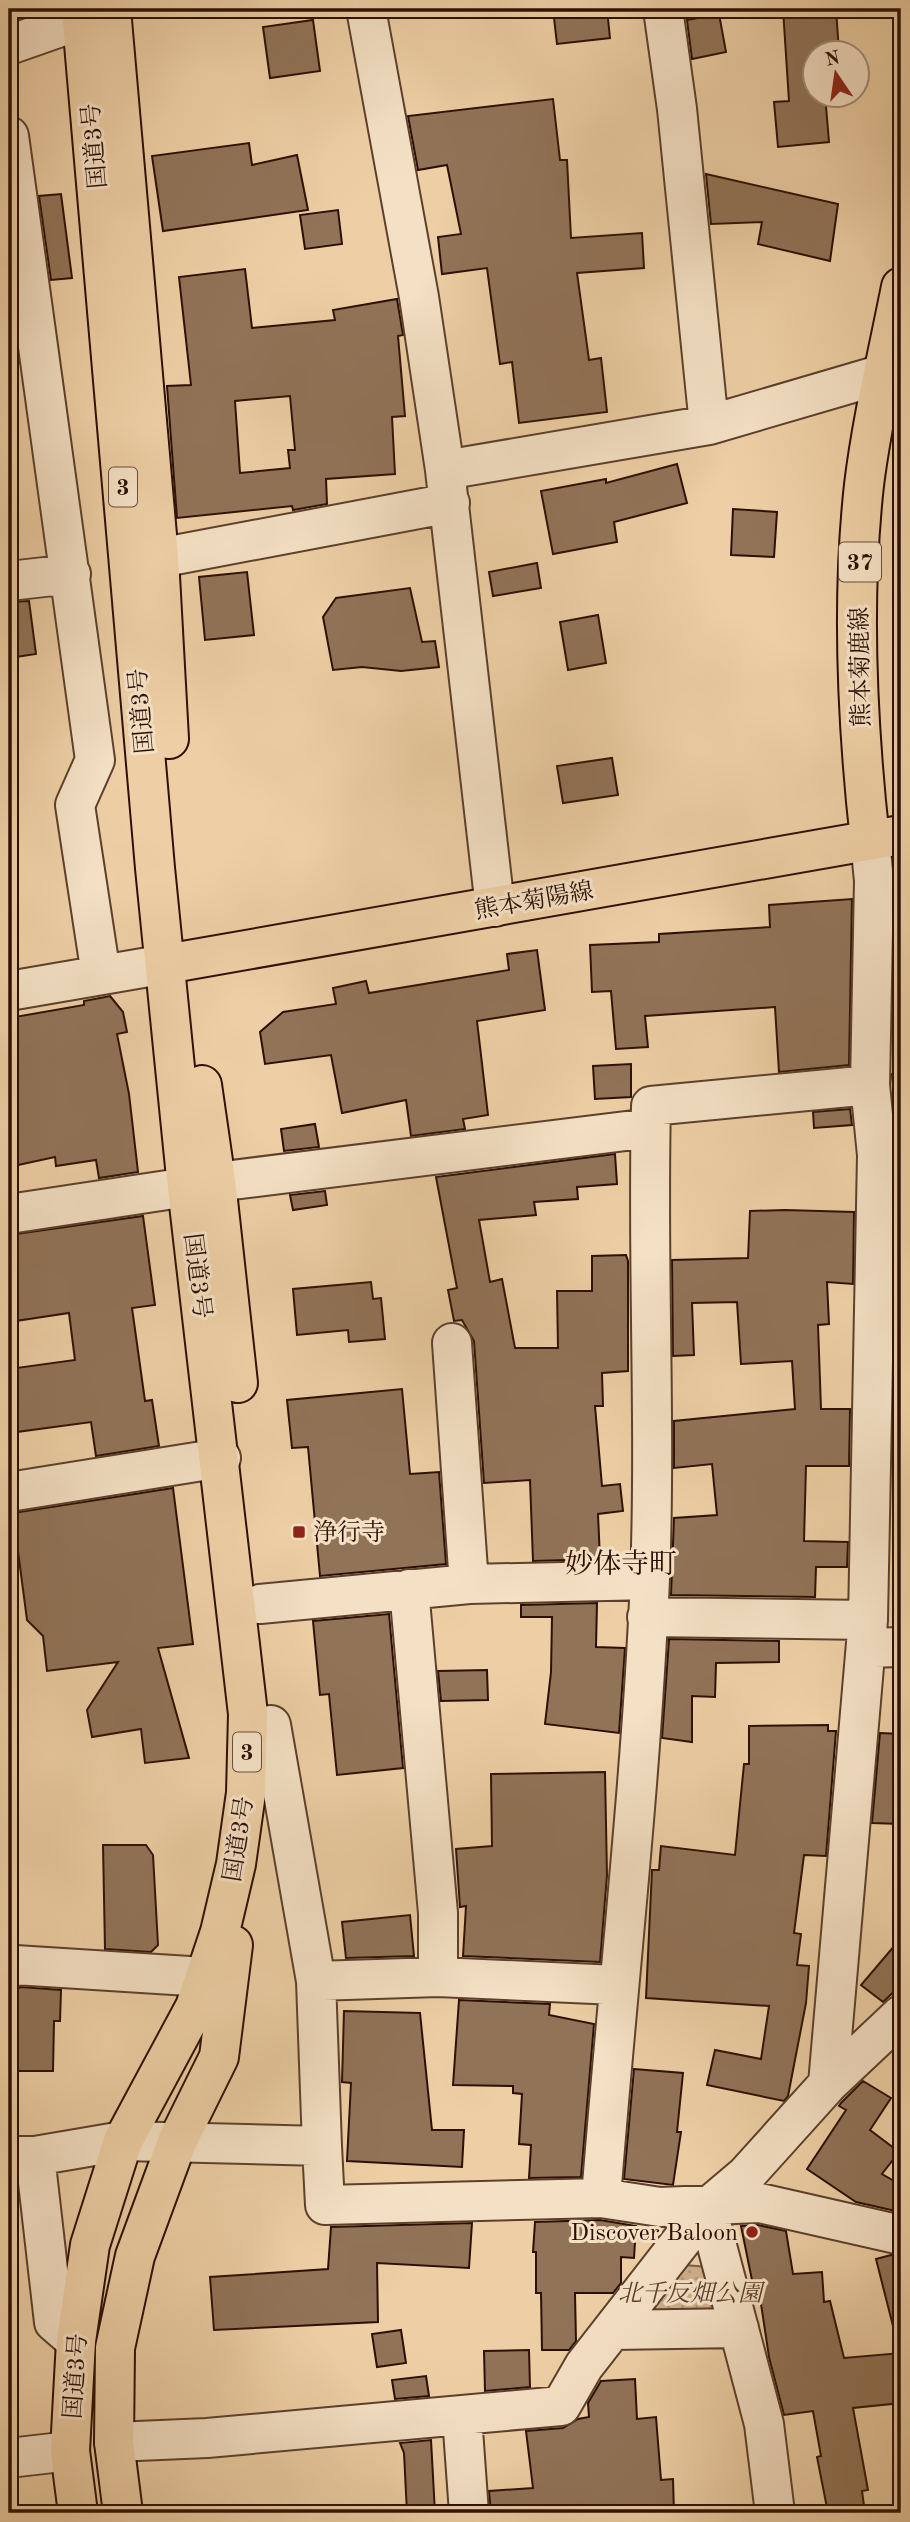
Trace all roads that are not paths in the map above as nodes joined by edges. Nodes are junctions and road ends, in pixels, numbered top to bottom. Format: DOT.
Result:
graph roads {
  1 [pos="366,9"];
  2 [pos="663,9"];
  3 [pos="99,11"];
  4 [pos="9,45"];
  5 [pos="9,136"];
  6 [pos="901,287"];
  7 [pos="892,373"];
  8 [pos="709,425"];
  9 [pos="447,487"];
  10 [pos="159,558"];
  11 [pos="71,574"];
  12 [pos="9,581"];
  13 [pos="886,838"];
  14 [pos="495,907"];
  15 [pos="178,962"];
  16 [pos="101,975"];
  17 [pos="887,989"];
  18 [pos="9,991"];
  19 [pos="870,1086"];
  20 [pos="650,1128"];
  21 [pos="889,1155"];
  22 [pos="201,1184"];
  23 [pos="9,1214"];
  24 [pos="889,1331"];
  25 [pos="452,1343"];
  26 [pos="221,1458"];
  27 [pos="9,1492"];
  28 [pos="886,1505"];
  29 [pos="650,1580"];
  30 [pos="469,1584"];
  31 [pos="409,1589"];
  32 [pos="260,1604"];
  33 [pos="647,1617"];
  34 [pos="878,1638"];
  35 [pos="271,1725"];
  36 [pos="9,1969"];
  37 [pos="205,1977"];
  38 [pos="438,1977"];
  39 [pos="316,1981"];
  40 [pos="617,1985"];
  41 [pos="901,2015"];
  42 [pos="828,2084"];
  43 [pos="123,2141"];
  44 [pos="177,2142"];
  45 [pos="322,2146"];
  46 [pos="22,2156"];
  47 [pos="601,2199"];
  48 [pos="707,2207"];
  49 [pos="901,2235"];
  50 [pos="739,2328"];
  51 [pos="613,2330"];
  52 [pos="76,2341"];
  53 [pos="462,2416"];
  54 [pos="114,2442"];
  55 [pos="70,2451"];
  56 [pos="9,2458"];
  57 [pos="78,2513"];
  58 [pos="123,2513"];
  59 [pos="469,2513"];
  60 [pos="775,2513"];
  1 -- 9 [label="street"];
  2 -- 8 [label="street"];
  3 -- 4 [label="street"];
  3 -- 10 [label="main road, 国道3号 / 3"];
  3 -- 15 [label="main road, 国道3号 / 3"];
  5 -- 11 [label="street"];
  6 -- 7 [label="main road, 熊本菊鹿線 / 37"];
  7 -- 8 [label="street"];
  7 -- 13 [label="main road, 熊本菊鹿線 / 37"];
  8 -- 9 [label="street"];
  9 -- 10 [label="street"];
  9 -- 14 [label="street"];
  10 -- 15 [label="main road, 国道3号 / 3"];
  11 -- 12 [label="street"];
  11 -- 16 [label="street"];
  13 -- 14 [label="main road, 熊本菊陽線"];
  13 -- 17 [label="street"];
  14 -- 15 [label="main road, 熊本菊陽線"];
  15 -- 16 [label="street"];
  15 -- 22 [label="main road, 国道3号 / 3"];
  16 -- 18 [label="street"];
  17 -- 19 [label="street"];
  19 -- 20 [label="street"];
  19 -- 21 [label="street"];
  20 -- 22 [label="street"];
  20 -- 29 [label="street"];
  21 -- 24 [label="street"];
  22 -- 23 [label="street"];
  22 -- 26 [label="main road, 国道3号 / 3"];
  22 -- 32 [label="main road, 国道3号 / 3"];
  24 -- 28 [label="street"];
  25 -- 30 [label="street"];
  26 -- 27 [label="street"];
  26 -- 37 [label="main road, 国道3号 / 3"];
  28 -- 34 [label="street"];
  29 -- 30 [label="street"];
  29 -- 33 [label="street"];
  30 -- 31 [label="street"];
  31 -- 32 [label="street"];
  31 -- 38 [label="street"];
  32 -- 35 [label="main road, 国道3号 / 3"];
  33 -- 34 [label="street"];
  33 -- 40 [label="street"];
  34 -- 42 [label="street"];
  35 -- 39 [label="street"];
  35 -- 44 [label="main road, 国道3号 / 3"];
  36 -- 37 [label="street"];
  37 -- 43 [label="main road, 国道3号 / 3"];
  38 -- 39 [label="street"];
  38 -- 40 [label="street"];
  39 -- 45 [label="street"];
  40 -- 47 [label="street"];
  41 -- 42 [label="street"];
  42 -- 48 [label="street"];
  43 -- 44 [label="street"];
  43 -- 46 [label="street"];
  43 -- 52 [label="main road, 国道3号 / 3"];
  44 -- 45 [label="street"];
  44 -- 54 [label="main road, 国道3号 / 3"];
  45 -- 47 [label="street"];
  46 -- 52 [label="street"];
  47 -- 48 [label="street"];
  48 -- 49 [label="street"];
  48 -- 50 [label="street"];
  48 -- 51 [label="street"];
  50 -- 51 [label="street"];
  50 -- 60 [label="street"];
  51 -- 53 [label="street"];
  52 -- 55 [label="main road, 国道3号 / 3"];
  53 -- 54 [label="street"];
  53 -- 59 [label="street"];
  54 -- 58 [label="main road, 国道3号 / 3"];
  55 -- 56 [label="street"];
  55 -- 57 [label="main road, 国道3号 / 3"];
}
